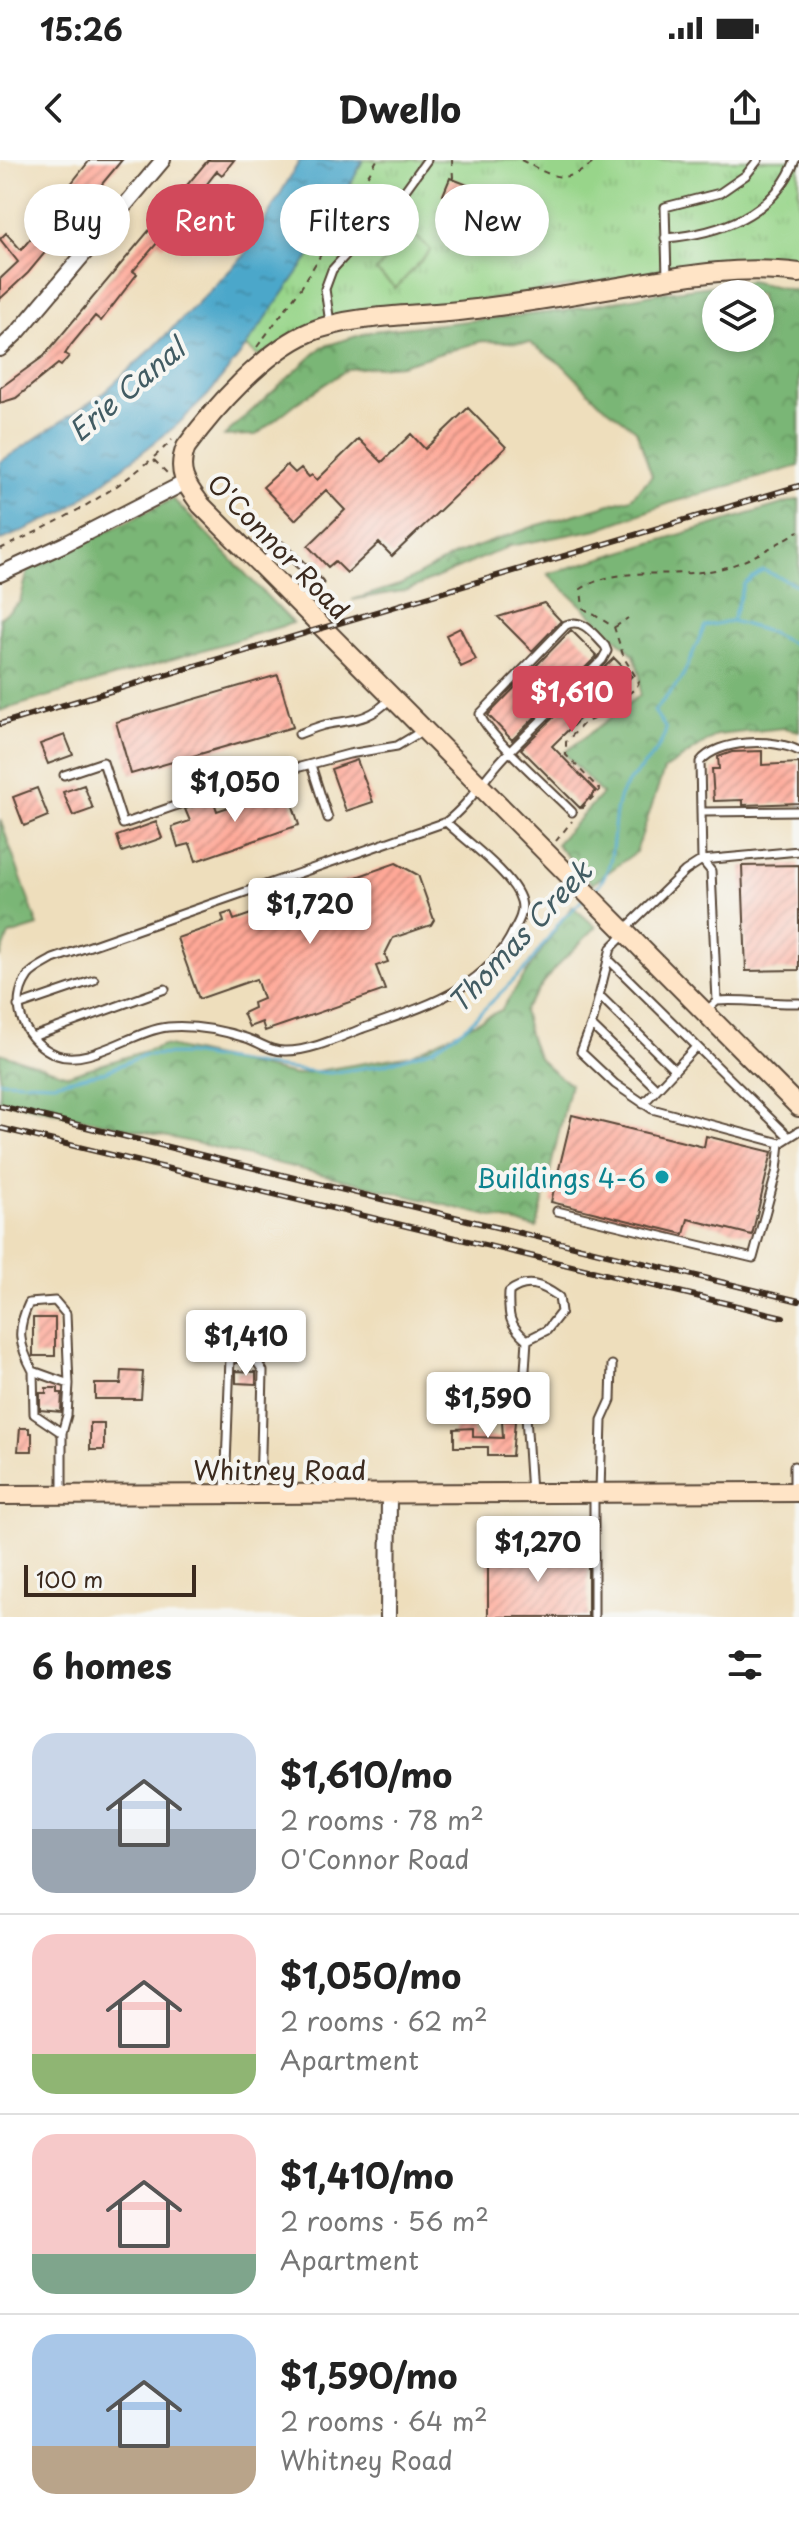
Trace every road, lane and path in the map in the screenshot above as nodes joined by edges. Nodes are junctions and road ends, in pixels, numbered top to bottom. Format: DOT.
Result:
graph roads {
  1 [pos="163,160"];
  2 [pos="377,160"];
  3 [pos="427,160"];
  4 [pos="452,160"];
  5 [pos="521,160"];
  6 [pos="597,160"];
  7 [pos="758,160"];
  8 [pos="795,160"];
  9 [pos="453,178"];
  10 [pos="665,238"];
  11 [pos="799,273"];
  12 [pos="667,279"];
  13 [pos="331,326"];
  14 [pos="0,349"];
  15 [pos="255,350"];
  16 [pos="180,432"];
  17 [pos="184,483"];
  18 [pos="799,531"];
  19 [pos="0,549"];
  20 [pos="260,566"];
  21 [pos="0,574"];
  22 [pos="299,604"];
  23 [pos="628,618"];
  24 [pos="614,627"];
  25 [pos="391,697"];
  26 [pos="423,730"];
  27 [pos="299,734"];
  28 [pos="510,751"];
  29 [pos="799,751"];
  30 [pos="311,765"];
  31 [pos="64,775"];
  32 [pos="480,786"];
  33 [pos="799,811"];
  34 [pos="572,812"];
  35 [pos="702,812"];
  36 [pos="328,818"];
  37 [pos="446,822"];
  38 [pos="554,843"];
  39 [pos="799,851"];
  40 [pos="702,860"];
  41 [pos="625,932"];
  42 [pos="608,959"];
  43 [pos="94,980"];
  44 [pos="165,989"];
  45 [pos="599,995"];
  46 [pos="799,1003"];
  47 [pos="18,1006"];
  48 [pos="711,1006"];
  49 [pos="591,1025"];
  50 [pos="32,1037"];
  51 [pos="696,1047"];
  52 [pos="675,1070"];
  53 [pos="657,1089"];
  54 [pos="643,1104"];
  55 [pos="799,1107"];
  56 [pos="799,1131"];
  57 [pos="789,1137"];
  58 [pos="780,1143"];
  59 [pos="557,1211"];
  60 [pos="527,1340"];
  61 [pos="612,1365"];
  62 [pos="33,1371"];
  63 [pos="69,1384"];
  64 [pos="62,1433"];
  65 [pos="794,1466"];
  66 [pos="796,1492"];
  67 [pos="0,1495"];
  68 [pos="62,1495"];
  69 [pos="225,1495"];
  70 [pos="259,1495"];
  71 [pos="389,1495"];
  72 [pos="531,1495"];
  73 [pos="597,1495"];
  74 [pos="388,1617"];
  75 [pos="594,1617"];
  1 -- 14 [label="street"];
  2 -- 15 [label="path"];
  3 -- 13 [label="lane"];
  4 -- 9 [label="path"];
  5 -- 6 [label="path"];
  7 -- 10 [label="lane"];
  8 -- 10 [label="lane"];
  10 -- 12 [label="lane"];
  11 -- 12 [label="street, O'Connor Road"];
  12 -- 13 [label="street, O'Connor Road"];
  13 -- 17 [label="street, O'Connor Road"];
  16 -- 19 [label="path"];
  17 -- 20 [label="street, O'Connor Road"];
  17 -- 21 [label="street"];
  18 -- 24 [label="path"];
  20 -- 22 [label="street, O'Connor Road"];
  20 -- 22 [label="lane"];
  22 -- 25 [label="street, O'Connor Road"];
  23 -- 24 [label="path"];
  24 -- 38 [label="path"];
  25 -- 26 [label="street, O'Connor Road"];
  25 -- 27 [label="lane"];
  26 -- 30 [label="lane"];
  26 -- 32 [label="street, O'Connor Road"];
  28 -- 28 [label="lane"];
  28 -- 32 [label="lane"];
  28 -- 34 [label="lane"];
  29 -- 35 [label="lane"];
  30 -- 31 [label="lane"];
  30 -- 36 [label="lane"];
  32 -- 37 [label="lane"];
  32 -- 41 [label="street, O'Connor Road"];
  33 -- 35 [label="lane"];
  35 -- 40 [label="lane"];
  37 -- 47 [label="lane"];
  37 -- 50 [label="lane"];
  39 -- 40 [label="lane"];
  40 -- 41 [label="lane"];
  40 -- 48 [label="lane"];
  41 -- 42 [label="lane"];
  41 -- 48 [label="street, O'Connor Road"];
  42 -- 45 [label="lane"];
  42 -- 51 [label="lane"];
  43 -- 47 [label="lane"];
  44 -- 50 [label="lane"];
  45 -- 49 [label="lane"];
  45 -- 52 [label="lane"];
  46 -- 48 [label="lane"];
  47 -- 50 [label="lane"];
  48 -- 55 [label="street, O'Connor Road"];
  49 -- 53 [label="lane"];
  49 -- 54 [label="lane"];
  51 -- 52 [label="lane"];
  51 -- 57 [label="lane"];
  52 -- 53 [label="lane"];
  53 -- 54 [label="lane"];
  54 -- 58 [label="lane"];
  56 -- 57 [label="lane"];
  57 -- 58 [label="lane"];
  58 -- 59 [label="lane"];
  60 -- 60 [label="lane"];
  60 -- 72 [label="lane"];
  61 -- 73 [label="lane"];
  62 -- 63 [label="lane"];
  62 -- 63 [label="lane"];
  62 -- 64 [label="lane"];
  63 -- 64 [label="lane"];
  64 -- 68 [label="lane"];
  65 -- 66 [label="lane"];
  66 -- 73 [label="street, Whitney Road"];
  67 -- 68 [label="street, Whitney Road"];
  68 -- 69 [label="street, Whitney Road"];
  69 -- 70 [label="street, Whitney Road"];
  69 -- 70 [label="lane"];
  70 -- 71 [label="street, Whitney Road"];
  71 -- 72 [label="street, Whitney Road"];
  71 -- 74 [label="street"];
  72 -- 73 [label="street, Whitney Road"];
  73 -- 75 [label="lane"];
}
